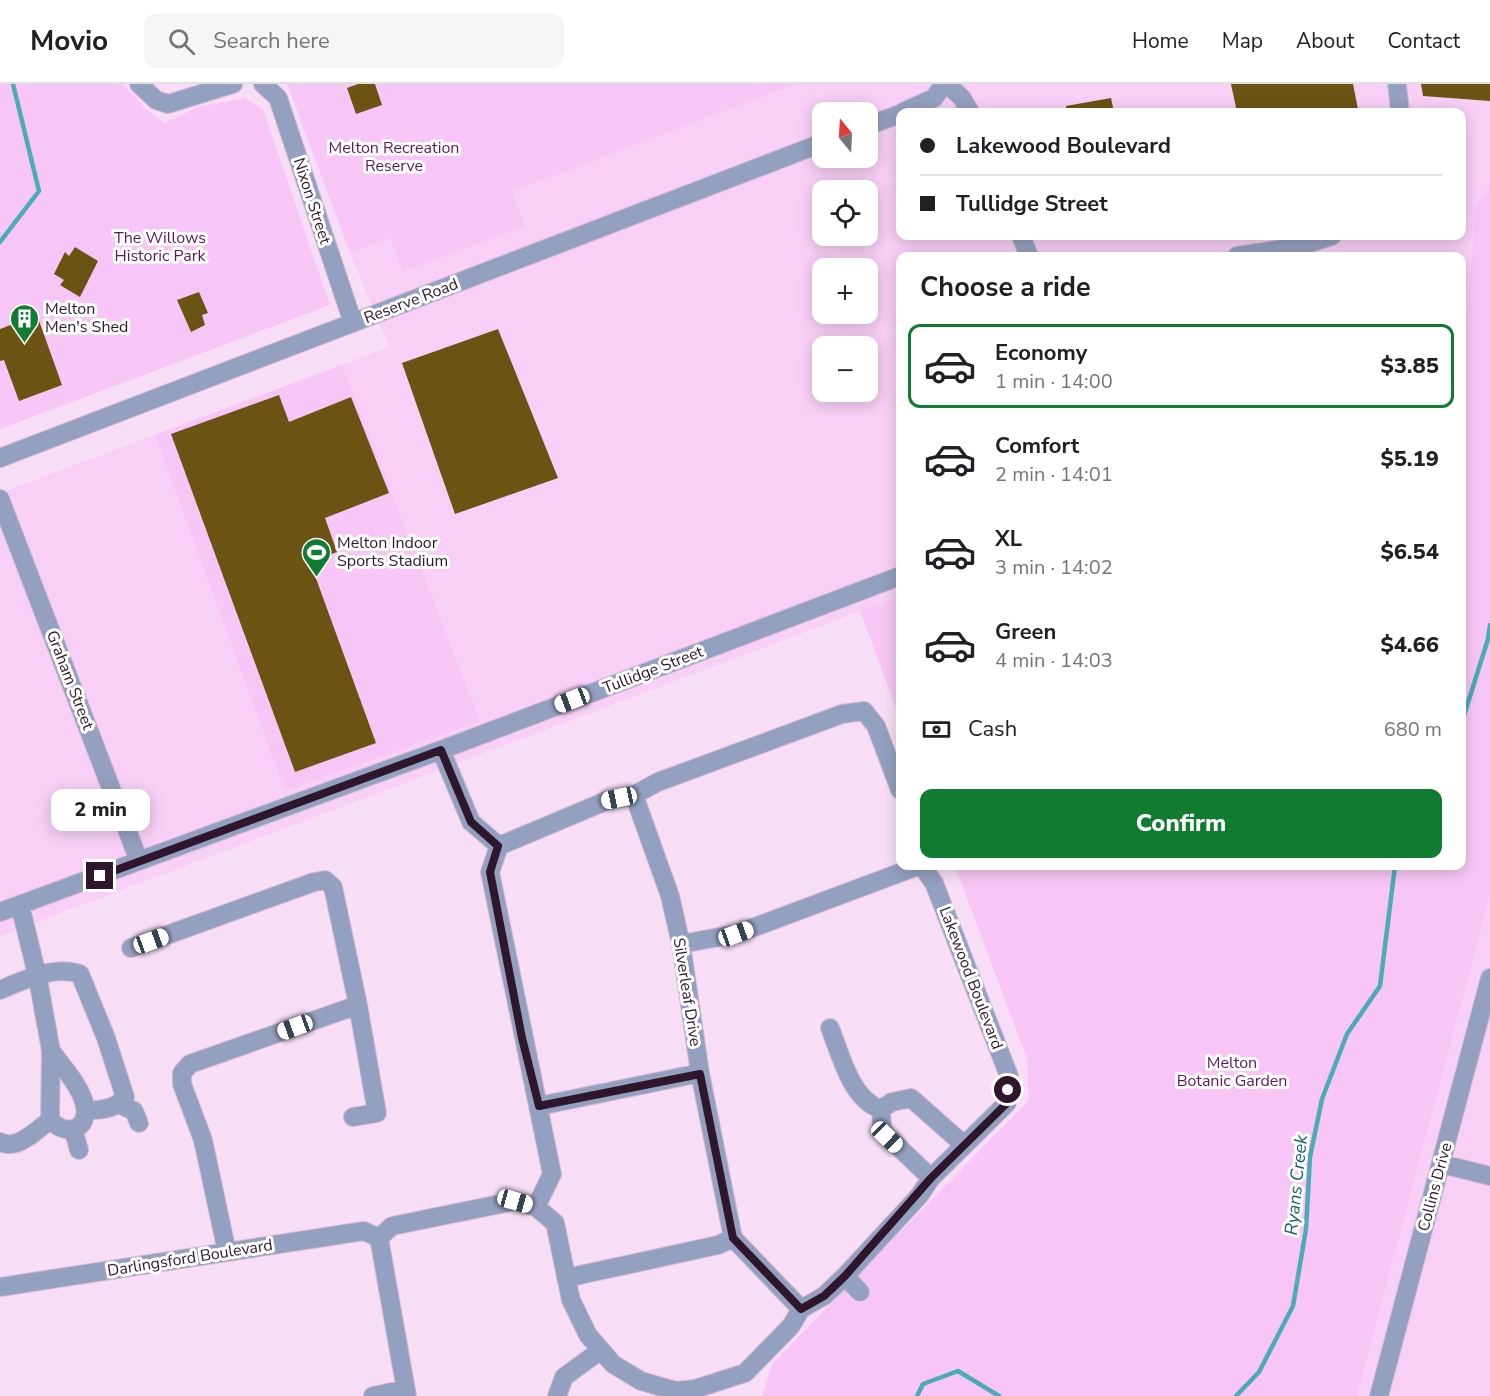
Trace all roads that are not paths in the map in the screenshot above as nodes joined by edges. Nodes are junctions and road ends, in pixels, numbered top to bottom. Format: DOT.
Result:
graph roads {
  1 [pos="138,84"];
  2 [pos="233,84"];
  3 [pos="262,84"];
  4 [pos="946,84"];
  5 [pos="1397,84"];
  6 [pos="912,108"];
  7 [pos="968,108"];
  8 [pos="1400,108"];
  9 [pos="896,115"];
  10 [pos="878,122"];
  11 [pos="812,148"];
  12 [pos="1320,240"];
  13 [pos="1263,252"];
  14 [pos="353,324"];
  15 [pos="0,458"];
  16 [pos="0,499"];
  17 [pos="896,578"];
  18 [pos="441,750"];
  19 [pos="896,779"];
  20 [pos="634,795"];
  21 [pos="498,846"];
  22 [pos="139,861"];
  23 [pos="909,870"];
  24 [pos="923,870"];
  25 [pos="20,905"];
  26 [pos="0,912"];
  27 [pos="681,944"];
  28 [pos="131,948"];
  29 [pos="37,974"];
  30 [pos="1490,978"];
  31 [pos="0,990"];
  32 [pos="358,1005"];
  33 [pos="830,1028"];
  34 [pos="51,1051"];
  35 [pos="700,1074"];
  36 [pos="119,1104"];
  37 [pos="539,1106"];
  38 [pos="881,1109"];
  39 [pos="86,1111"];
  40 [pos="353,1117"];
  41 [pos="50,1120"];
  42 [pos="139,1123"];
  43 [pos="74,1129"];
  44 [pos="0,1142"];
  45 [pos="963,1144"];
  46 [pos="80,1150"];
  47 [pos="1442,1164"];
  48 [pos="1490,1176"];
  49 [pos="931,1178"];
  50 [pos="536,1207"];
  51 [pos="733,1238"];
  52 [pos="380,1239"];
  53 [pos="227,1252"];
  54 [pos="845,1276"];
  55 [pos="566,1278"];
  56 [pos="0,1287"];
  57 [pos="860,1292"];
  58 [pos="801,1309"];
  59 [pos="601,1350"];
  60 [pos="406,1393"];
  61 [pos="694,1393"];
  62 [pos="373,1396"];
  63 [pos="557,1396"];
  64 [pos="1379,1396"];
  1 -- 2 [label="street"];
  3 -- 14 [label="street, Nixon Street"];
  4 -- 6 [label="street"];
  4 -- 7 [label="street"];
  5 -- 8 [label="street"];
  9 -- 10 [label="street"];
  11 -- 14 [label="street, Reserve Road"];
  12 -- 13 [label="street"];
  14 -- 15 [label="street, Reserve Road"];
  16 -- 22 [label="street, Graham Street"];
  17 -- 18 [label="street, Tullidge Street"];
  18 -- 21 [label="street"];
  18 -- 22 [label="street, Tullidge Street"];
  19 -- 20 [label="street"];
  20 -- 21 [label="street"];
  20 -- 27 [label="street, Silverleaf Drive"];
  21 -- 37 [label="street"];
  22 -- 25 [label="street, Tullidge Street"];
  23 -- 27 [label="street"];
  24 -- 45 [label="street, Lakewood Boulevard"];
  25 -- 26 [label="street, Tullidge Street"];
  25 -- 29 [label="street"];
  27 -- 35 [label="street, Silverleaf Drive"];
  28 -- 32 [label="street"];
  29 -- 31 [label="street"];
  29 -- 34 [label="street"];
  29 -- 36 [label="street"];
  30 -- 47 [label="street, Collins Drive"];
  32 -- 40 [label="street"];
  32 -- 53 [label="street"];
  33 -- 38 [label="street"];
  34 -- 39 [label="street"];
  34 -- 41 [label="street"];
  35 -- 37 [label="street"];
  35 -- 51 [label="street, Silverleaf Drive"];
  36 -- 39 [label="street"];
  36 -- 42 [label="street"];
  37 -- 50 [label="street"];
  38 -- 45 [label="street"];
  38 -- 49 [label="street"];
  39 -- 43 [label="street"];
  41 -- 43 [label="street"];
  41 -- 44 [label="street"];
  43 -- 46 [label="street"];
  45 -- 49 [label="street, Lakewood Boulevard"];
  47 -- 48 [label="street"];
  47 -- 64 [label="street, Collins Drive"];
  49 -- 54 [label="street, Lakewood Boulevard"];
  50 -- 52 [label="street"];
  50 -- 55 [label="street, Lakewood Boulevard"];
  51 -- 55 [label="street"];
  51 -- 58 [label="street"];
  52 -- 53 [label="street, Darlingsford Boulevard"];
  52 -- 60 [label="street"];
  53 -- 56 [label="street, Darlingsford Boulevard"];
  54 -- 57 [label="street"];
  54 -- 58 [label="street, Lakewood Boulevard"];
  55 -- 59 [label="street, Lakewood Boulevard"];
  58 -- 61 [label="street, Lakewood Boulevard"];
  59 -- 61 [label="street, Lakewood Boulevard"];
  59 -- 63 [label="street"];
  60 -- 62 [label="street"];
}
